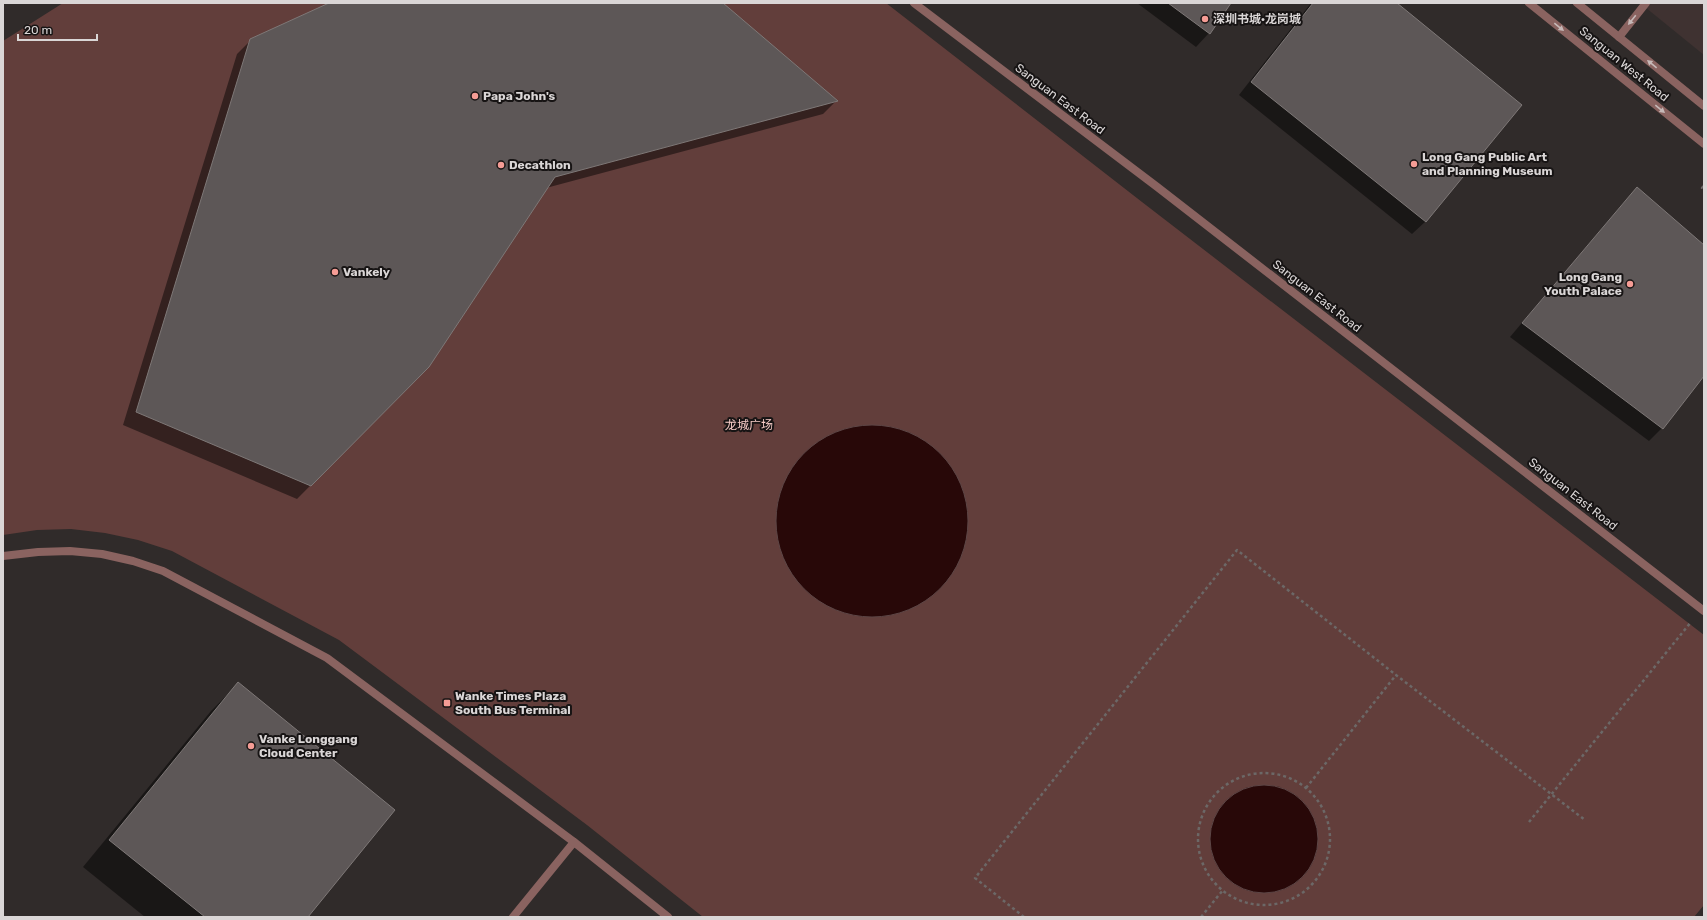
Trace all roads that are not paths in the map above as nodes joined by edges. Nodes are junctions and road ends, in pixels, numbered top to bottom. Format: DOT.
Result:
graph roads {
  1 [pos="914,3"];
  2 [pos="1529,3"];
  3 [pos="1577,3"];
  4 [pos="1646,3"];
  5 [pos="1619,37"];
  6 [pos="1704,106"];
  7 [pos="1704,144"];
  8 [pos="3,556"];
  9 [pos="1703,610"];
  10 [pos="574,842"];
  11 [pos="513,917"];
  12 [pos="668,917"];
  1 -- 9 [label="street, Sanguan East Road"];
  2 -- 7 [label="street, Sanguan West Road, one-way"];
  3 -- 5 [label="street, Sanguan West Road"];
  4 -- 5 [label="street, one-way"];
  6 -- 5 [label="street, Sanguan West Road, one-way"];
  8 -- 10 [label="street"];
  10 -- 11 [label="street"];
  10 -- 12 [label="street"];
}
